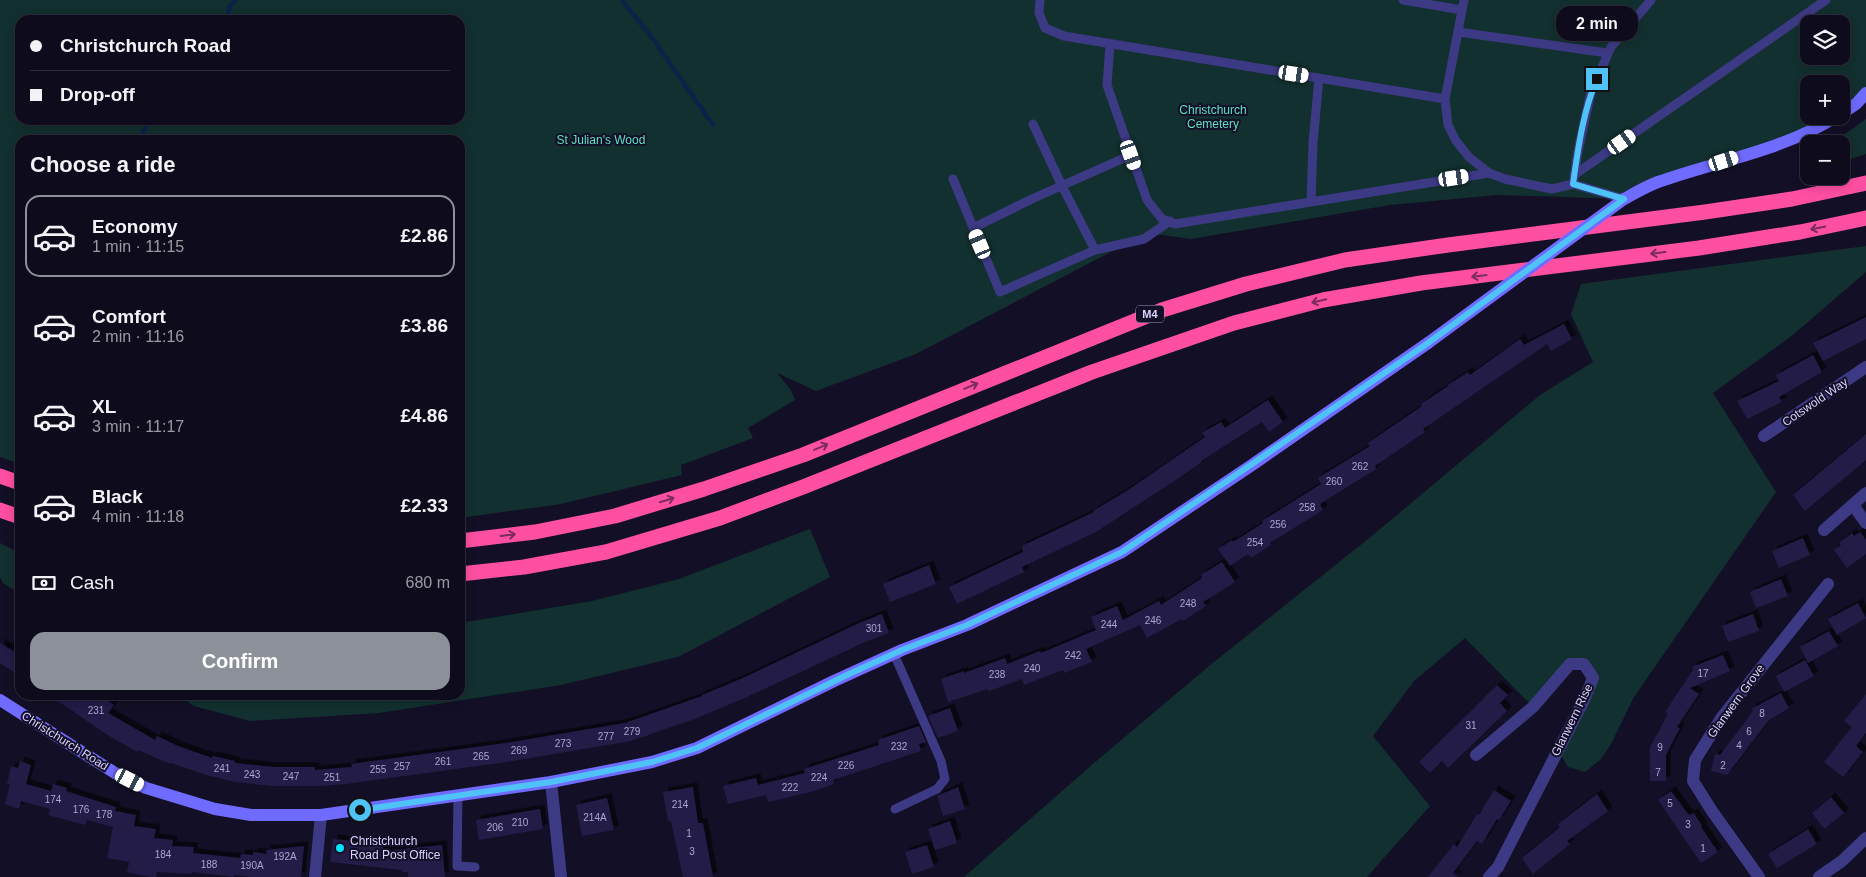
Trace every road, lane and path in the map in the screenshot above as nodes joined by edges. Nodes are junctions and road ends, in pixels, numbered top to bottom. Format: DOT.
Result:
graph roads {
  1 [pos="1040,0"];
  2 [pos="1403,0"];
  3 [pos="1464,0"];
  4 [pos="1651,0"];
  5 [pos="1826,0"];
  6 [pos="1462,10"];
  7 [pos="1458,32"];
  8 [pos="1110,44"];
  9 [pos="1608,53"];
  10 [pos="1319,78"];
  11 [pos="1866,93"];
  12 [pos="1445,99"];
  13 [pos="1850,108"];
  14 [pos="1033,124"];
  15 [pos="1823,125"];
  16 [pos="1131,155"];
  17 [pos="1490,173"];
  18 [pos="953,179"];
  19 [pos="1574,179"];
  20 [pos="1866,183"];
  21 [pos="1062,186"];
  22 [pos="1624,199"];
  23 [pos="1311,202"];
  24 [pos="1866,218"];
  25 [pos="1170,221"];
  26 [pos="973,228"];
  27 [pos="1095,250"];
  28 [pos="1866,367"];
  29 [pos="1764,436"];
  30 [pos="0,476"];
  31 [pos="15,481"];
  32 [pos="1866,493"];
  33 [pos="1853,505"];
  34 [pos="0,510"];
  35 [pos="15,515"];
  36 [pos="1866,523"];
  37 [pos="1824,530"];
  38 [pos="465,539"];
  39 [pos="465,573"];
  40 [pos="1828,584"];
  41 [pos="894,654"];
  42 [pos="0,700"];
  43 [pos="1476,755"];
  44 [pos="551,782"];
  45 [pos="458,795"];
  46 [pos="895,809"];
  47 [pos="321,815"];
  48 [pos="1866,838"];
  49 [pos="475,867"];
  50 [pos="315,877"];
  51 [pos="561,877"];
  52 [pos="1490,877"];
  53 [pos="1759,877"];
  54 [pos="1819,877"];
  1 -- 8 [label="lane"];
  2 -- 6 [label="lane"];
  3 -- 6 [label="lane"];
  4 -- 9 [label="lane"];
  5 -- 19 [label="lane"];
  6 -- 7 [label="lane"];
  7 -- 9 [label="lane"];
  7 -- 12 [label="lane"];
  8 -- 10 [label="lane"];
  8 -- 16 [label="lane"];
  9 -- 19 [label="lane"];
  10 -- 12 [label="lane"];
  10 -- 23 [label="lane"];
  11 -- 13 [label="street"];
  12 -- 17 [label="lane"];
  14 -- 21 [label="lane"];
  15 -- 22 [label="street, Christchurch Road"];
  16 -- 21 [label="lane"];
  16 -- 25 [label="lane"];
  17 -- 19 [label="lane"];
  17 -- 23 [label="lane"];
  18 -- 26 [label="lane"];
  19 -- 22 [label="lane"];
  38 -- 20 [label="highway, M4, one-way"];
  21 -- 26 [label="lane"];
  21 -- 27 [label="lane"];
  22 -- 41 [label="street, Christchurch Road, bridge"];
  23 -- 25 [label="lane"];
  24 -- 39 [label="highway, one-way"];
  25 -- 27 [label="lane"];
  26 -- 27 [label="lane"];
  28 -- 29 [label="street, Cotswold Way"];
  30 -- 31 [label="highway"];
  32 -- 33 [label="street"];
  33 -- 36 [label="street"];
  33 -- 37 [label="street"];
  34 -- 35 [label="highway"];
  40 -- 53 [label="street, Glanwern Grove"];
  41 -- 44 [label="street, Christchurch Road"];
  41 -- 46 [label="lane"];
  42 -- 47 [label="street, Christchurch Road"];
  43 -- 52 [label="street, Glanwern Rise"];
  44 -- 45 [label="street, Christchurch Road"];
  44 -- 51 [label="street"];
  45 -- 47 [label="street, Christchurch Road"];
  45 -- 49 [label="lane"];
  47 -- 50 [label="street"];
  48 -- 54 [label="street"];
}
